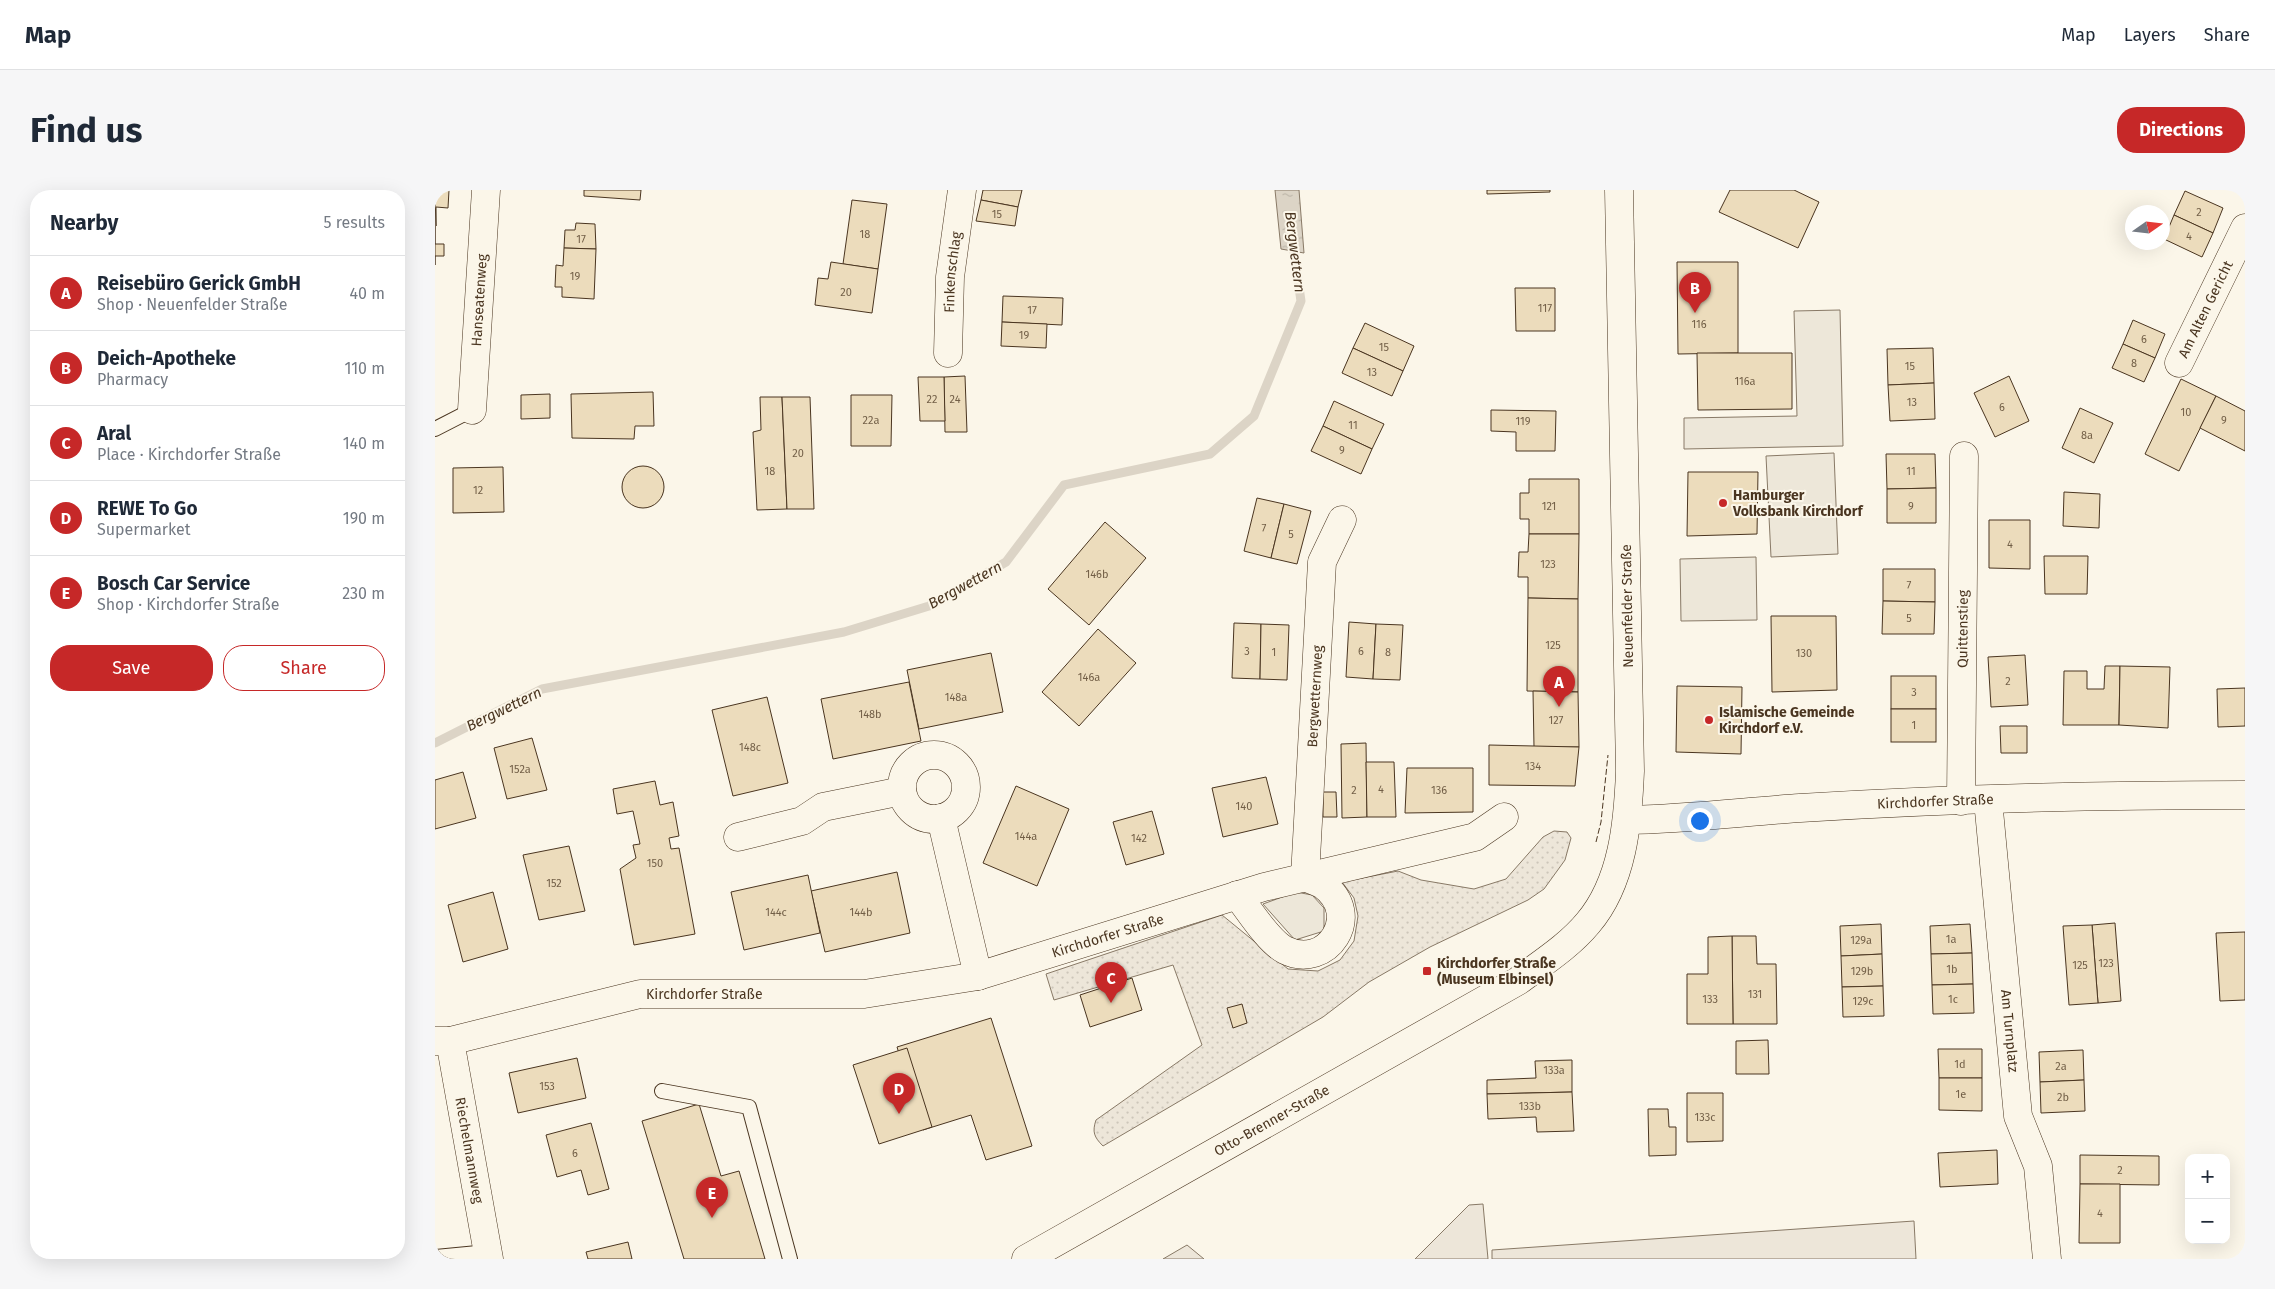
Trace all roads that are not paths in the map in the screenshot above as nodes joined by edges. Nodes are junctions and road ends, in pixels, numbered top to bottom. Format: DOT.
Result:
graph roads {
  1 [pos="485,190"];
  2 [pos="962,190"];
  3 [pos="1619,190"];
  4 [pos="2245,228"];
  5 [pos="948,353"];
  6 [pos="2179,364"];
  7 [pos="472,410"];
  8 [pos="435,430"];
  9 [pos="1965,456"];
  10 [pos="1342,520"];
  11 [pos="902,791"];
  12 [pos="2245,795"];
  13 [pos="1975,800"];
  14 [pos="1504,816"];
  15 [pos="941,818"];
  16 [pos="1627,820"];
  17 [pos="738,837"];
  18 [pos="1305,877"];
  19 [pos="1237,895"];
  20 [pos="978,976"];
  21 [pos="1518,980"];
  22 [pos="443,1041"];
  23 [pos="662,1091"];
  24 [pos="489,1256"];
  25 [pos="435,1257"];
  26 [pos="790,1259"];
  27 [pos="1026,1259"];
  28 [pos="2047,1259"];
  1 -- 7 [label="street, Hanseatenweg"];
  2 -- 5 [label="street, Finkenschlag"];
  3 -- 16 [label="street, Neuenfelder Straße"];
  4 -- 6 [label="street, Am Alten Gericht"];
  7 -- 8 [label="lane"];
  9 -- 13 [label="street, Quittenstieg"];
  10 -- 18 [label="street, Bergwetternweg"];
  11 -- 15 [label="street"];
  11 -- 15 [label="street"];
  11 -- 17 [label="street"];
  12 -- 13 [label="street, Kirchdorfer Straße"];
  13 -- 16 [label="street, Kirchdorfer Straße"];
  13 -- 28 [label="street, Am Turnplatz"];
  14 -- 18 [label="street, Kirchdorfer Straße"];
  15 -- 20 [label="street"];
  16 -- 21 [label="street, Neuenfelder Straße"];
  18 -- 19 [label="street, Kirchdorfer Straße"];
  18 -- 19 [label="street"];
  19 -- 20 [label="street, Kirchdorfer Straße"];
  20 -- 22 [label="street, Kirchdorfer Straße"];
  21 -- 27 [label="street, Otto-Brenner-Straße"];
  22 -- 24 [label="street, Riechelmannweg"];
  23 -- 26 [label="lane"];
  24 -- 25 [label="lane"];
}
